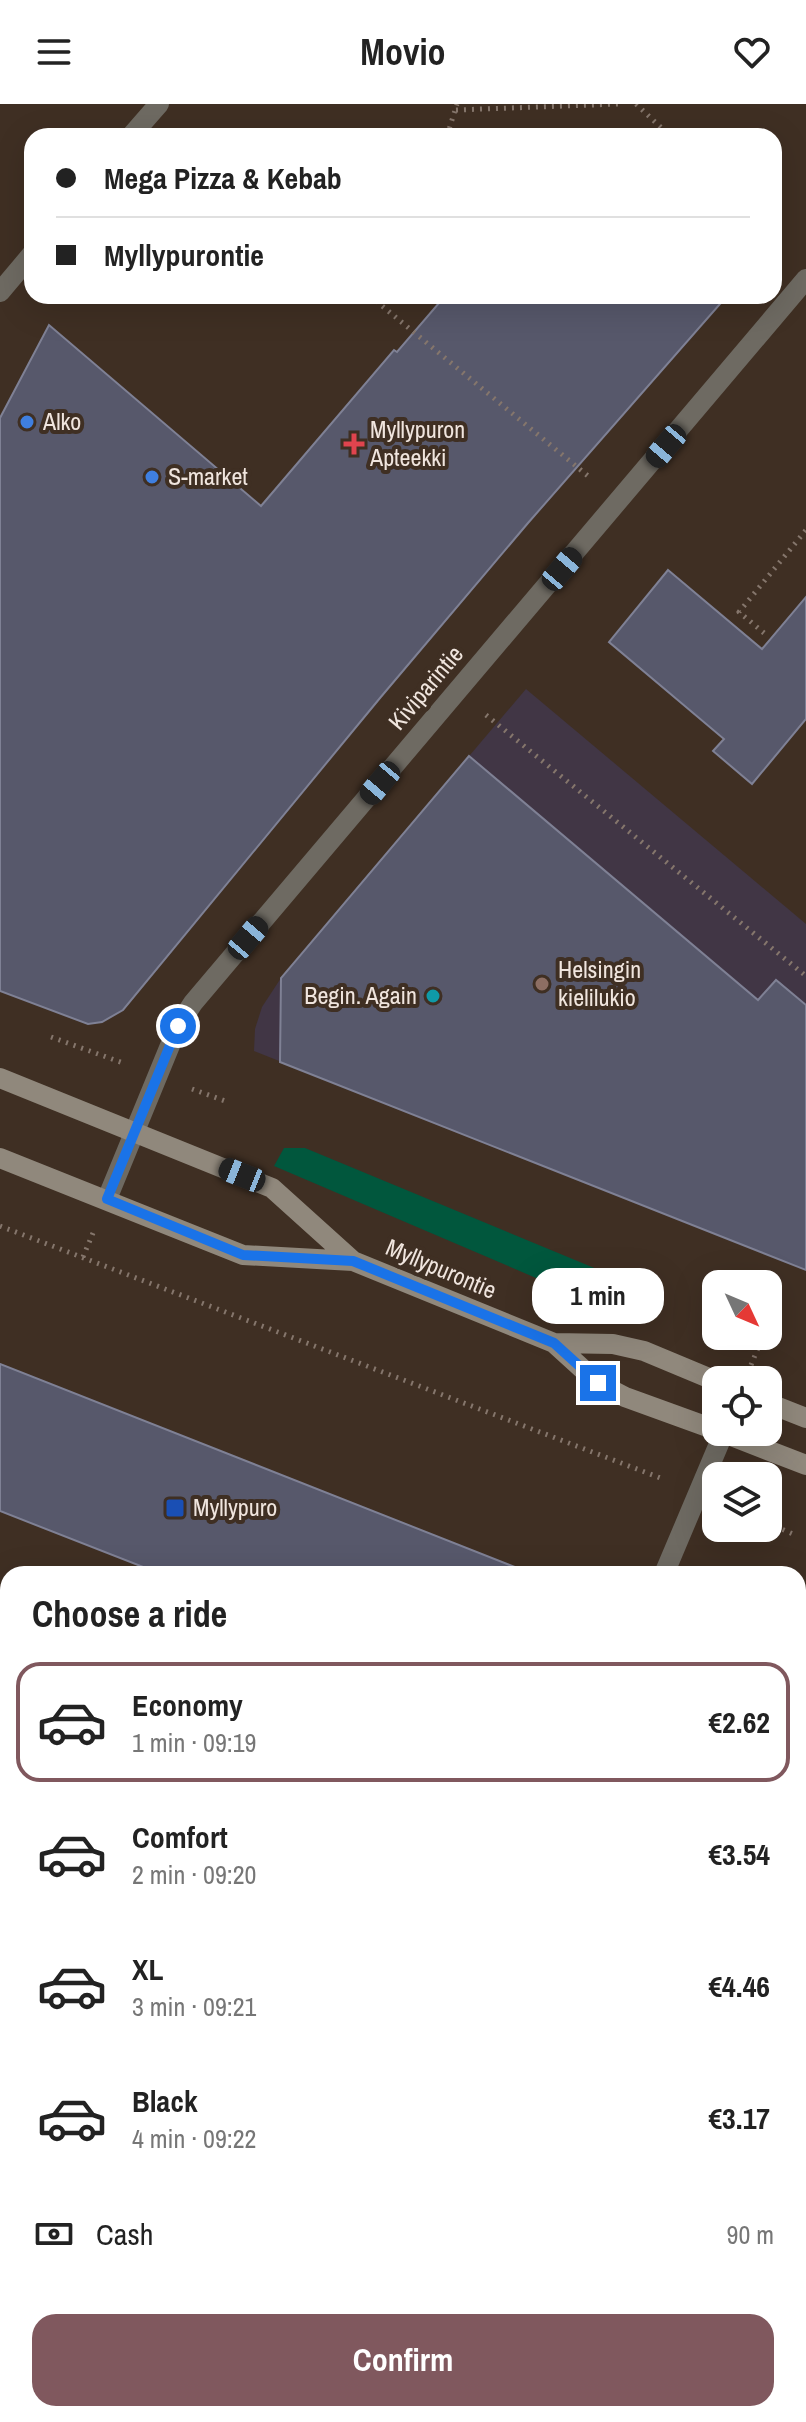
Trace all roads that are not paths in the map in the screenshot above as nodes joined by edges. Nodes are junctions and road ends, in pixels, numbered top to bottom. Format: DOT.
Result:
graph roads {
  1 [pos="159,104"];
  2 [pos="138,128"];
  3 [pos="24,264"];
  4 [pos="806,279"];
  5 [pos="0,292"];
  6 [pos="0,1078"];
  7 [pos="134,1132"];
  8 [pos="0,1158"];
  9 [pos="107,1199"];
  10 [pos="353,1261"];
  11 [pos="554,1343"];
  12 [pos="702,1375"];
  13 [pos="782,1409"];
  14 [pos="806,1418"];
  15 [pos="702,1425"];
  16 [pos="715,1446"];
  17 [pos="757,1446"];
  18 [pos="806,1465"];
  19 [pos="667,1566"];
  1 -- 2 [label="street"];
  3 -- 5 [label="street"];
  4 -- 7 [label="street, Kiviparintie"];
  6 -- 7 [label="main road, Myllypurontie"];
  7 -- 9 [label="street, Kiviparintie"];
  7 -- 10 [label="main road, Myllypurontie"];
  8 -- 9 [label="main road, Myllypurontie"];
  9 -- 10 [label="main road, Myllypurontie"];
  10 -- 11 [label="main road, Myllypurontie"];
  11 -- 12 [label="main road, Myllypurontie"];
  11 -- 15 [label="main road, Myllypurontie"];
  13 -- 14 [label="main road"];
  16 -- 19 [label="street"];
  17 -- 18 [label="main road, Myllypurontie"];
}
